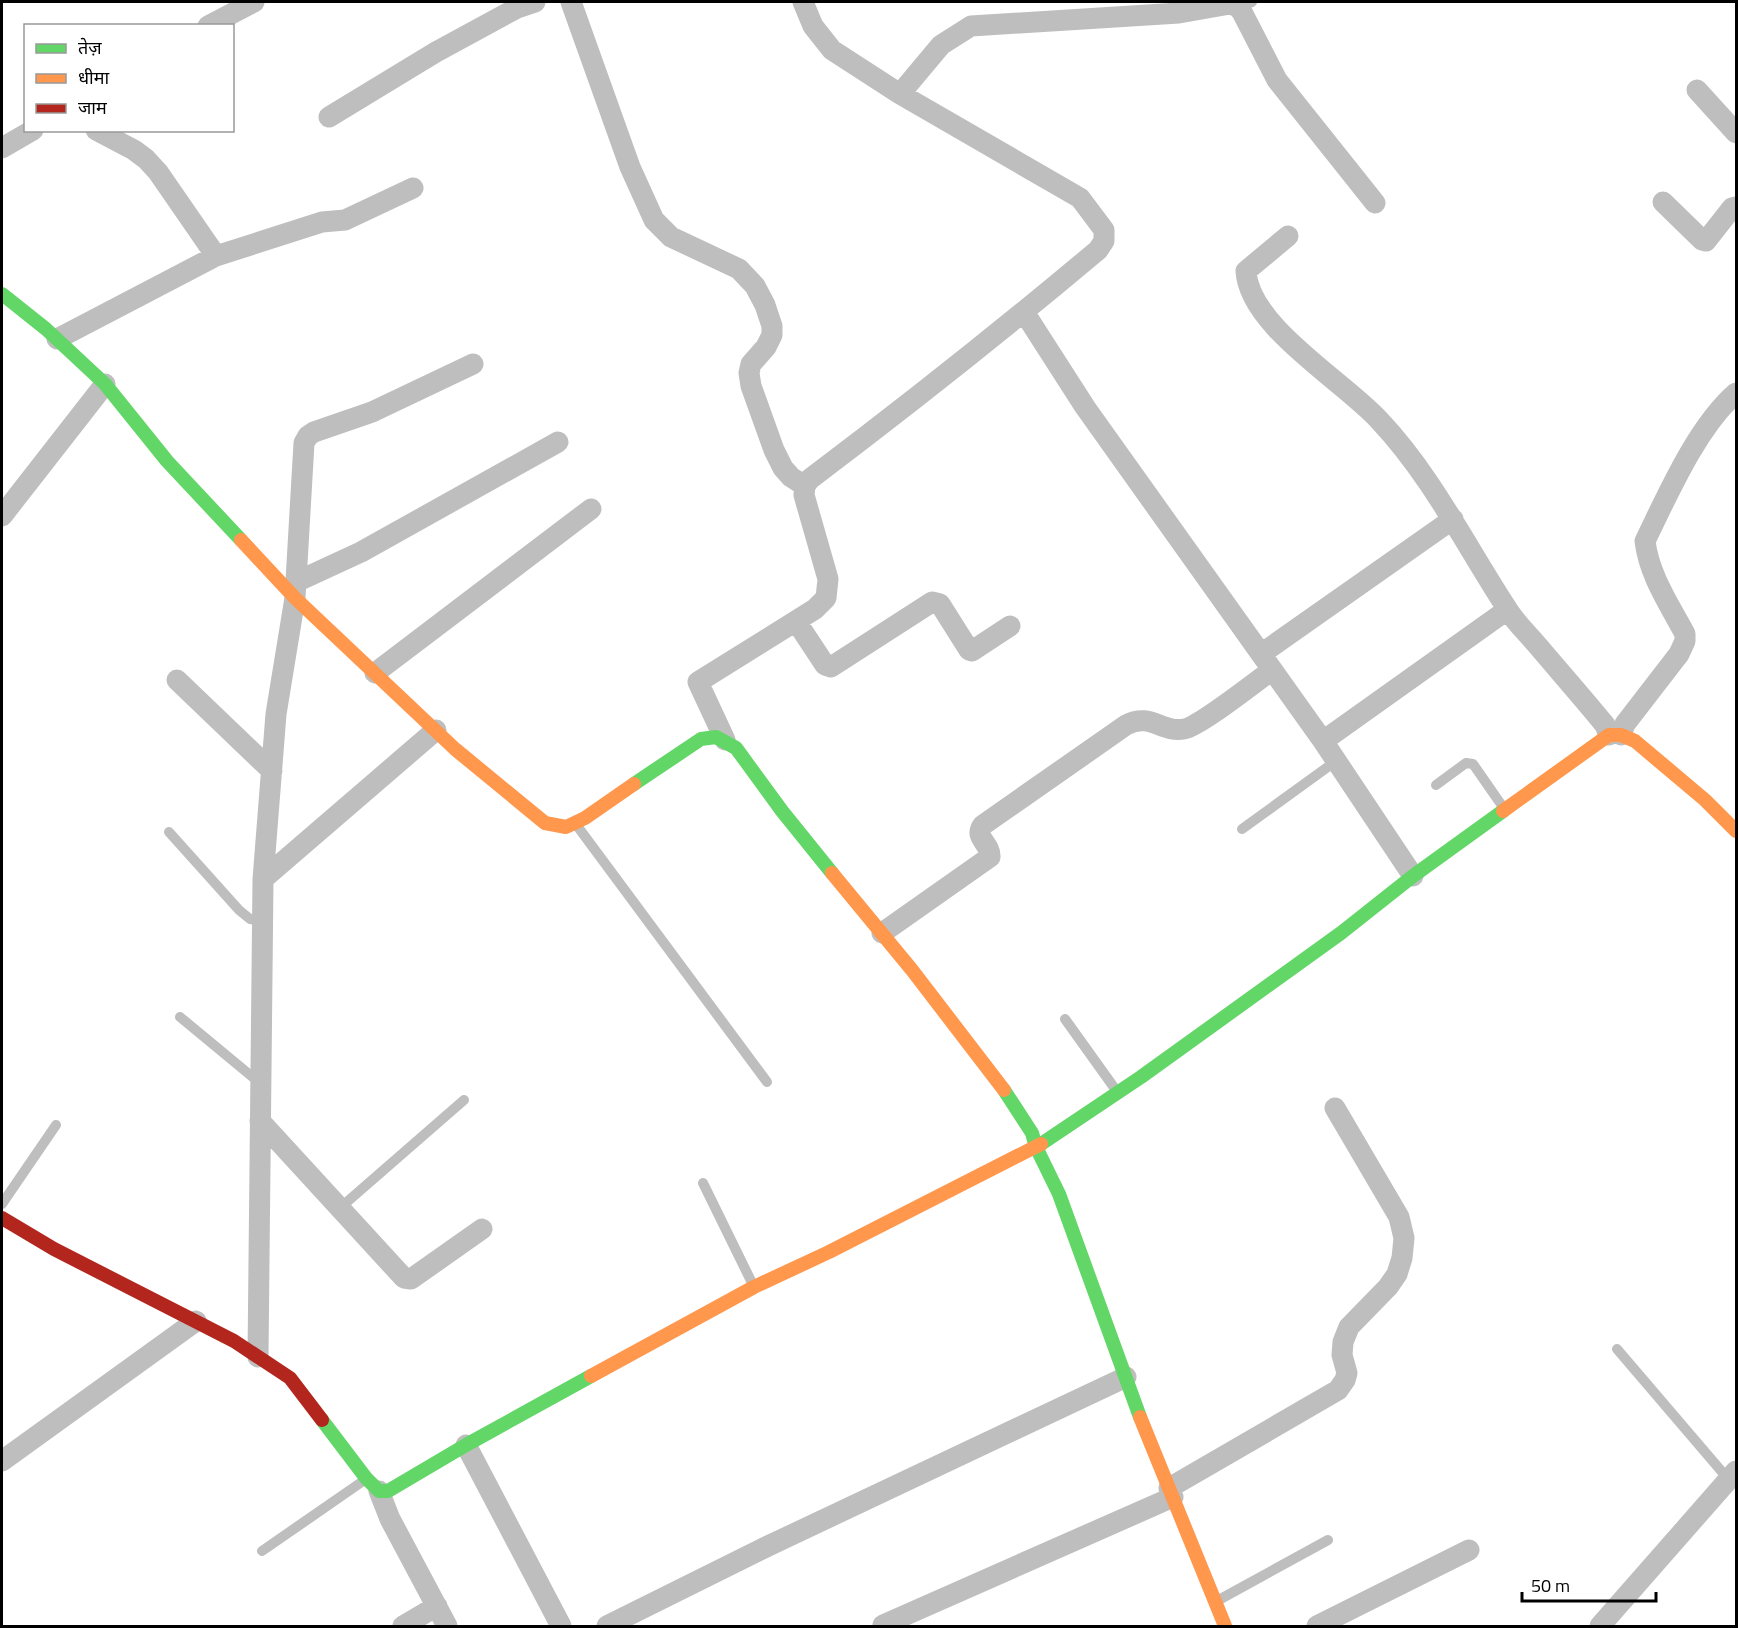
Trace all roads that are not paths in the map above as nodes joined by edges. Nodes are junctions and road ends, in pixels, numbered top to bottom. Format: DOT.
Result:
graph roads {
  1 [pos="223,2"];
  2 [pos="254,2"];
  3 [pos="535,2"];
  4 [pos="571,2"];
  5 [pos="804,2"];
  6 [pos="1245,4"];
  7 [pos="204,24"];
  8 [pos="212,24"];
  9 [pos="1697,90"];
  10 [pos="900,94"];
  11 [pos="329,117"];
  12 [pos="30,132"];
  13 [pos="100,132"];
  14 [pos="1737,133"];
  15 [pos="2,148"];
  16 [pos="413,188"];
  17 [pos="1663,202"];
  18 [pos="1375,203"];
  19 [pos="1737,207"];
  20 [pos="1288,236"];
  21 [pos="216,256"];
  22 [pos="2,294"];
  23 [pos="1024,312"];
  24 [pos="57,339"];
  25 [pos="473,364"];
  26 [pos="105,384"];
  27 [pos="1737,393"];
  28 [pos="558,442"];
  29 [pos="805,486"];
  30 [pos="591,509"];
  31 [pos="2,516"];
  32 [pos="1453,519"];
  33 [pos="295,590"];
  34 [pos="1507,610"];
  35 [pos="796,621"];
  36 [pos="1010,626"];
  37 [pos="1266,662"];
  38 [pos="375,673"];
  39 [pos="177,680"];
  40 [pos="435,730"];
  41 [pos="1615,735"];
  42 [pos="725,740"];
  43 [pos="1323,741"];
  44 [pos="1336,761"];
  45 [pos="272,771"];
  46 [pos="1436,785"];
  47 [pos="1505,810"];
  48 [pos="575,823"];
  49 [pos="1734,826"];
  50 [pos="1242,829"];
  51 [pos="169,832"];
  52 [pos="1413,876"];
  53 [pos="263,879"];
  54 [pos="262,921"];
  55 [pos="882,933"];
  56 [pos="180,1017"];
  57 [pos="1065,1019"];
  58 [pos="767,1082"];
  59 [pos="261,1084"];
  60 [pos="1118,1093"];
  61 [pos="464,1100"];
  62 [pos="1335,1108"];
  63 [pos="260,1121"];
  64 [pos="56,1125"];
  65 [pos="1036,1147"];
  66 [pos="703,1183"];
  67 [pos="2,1204"];
  68 [pos="340,1208"];
  69 [pos="2,1218"];
  70 [pos="482,1228"];
  71 [pos="754,1287"];
  72 [pos="196,1321"];
  73 [pos="1617,1349"];
  74 [pos="258,1357"];
  75 [pos="1126,1377"];
  76 [pos="466,1445"];
  77 [pos="2,1461"];
  78 [pos="1733,1476"];
  79 [pos="372,1485"];
  80 [pos="1171,1492"];
  81 [pos="1328,1540"];
  82 [pos="1469,1550"];
  83 [pos="262,1551"];
  84 [pos="1215,1602"];
  85 [pos="437,1606"];
  86 [pos="883,1625"];
  87 [pos="403,1626"];
  88 [pos="447,1626"];
  89 [pos="561,1626"];
  90 [pos="607,1626"];
  91 [pos="1225,1626"];
  92 [pos="1317,1626"];
  93 [pos="1600,1626"];
  1 -- 7 [label="street"];
  2 -- 8 [label="street"];
  3 -- 11 [label="street"];
  4 -- 29 [label="street"];
  5 -- 10 [label="street"];
  6 -- 10 [label="street"];
  6 -- 18 [label="street"];
  9 -- 14 [label="street"];
  10 -- 23 [label="street"];
  12 -- 15 [label="street"];
  13 -- 21 [label="street"];
  16 -- 21 [label="street"];
  17 -- 19 [label="street"];
  20 -- 32 [label="street"];
  21 -- 24 [label="street"];
  22 -- 24 [label="street"];
  23 -- 29 [label="street"];
  23 -- 37 [label="street"];
  24 -- 26 [label="street"];
  25 -- 33 [label="street"];
  26 -- 31 [label="street"];
  26 -- 33 [label="street"];
  27 -- 41 [label="street"];
  28 -- 33 [label="street"];
  29 -- 35 [label="street"];
  30 -- 38 [label="street"];
  32 -- 34 [label="street"];
  32 -- 37 [label="street"];
  33 -- 38 [label="street"];
  33 -- 45 [label="street"];
  34 -- 41 [label="street"];
  34 -- 43 [label="street"];
  35 -- 36 [label="street"];
  35 -- 42 [label="street"];
  37 -- 43 [label="street"];
  37 -- 55 [label="street"];
  38 -- 40 [label="street"];
  39 -- 45 [label="street"];
  40 -- 48 [label="street"];
  40 -- 53 [label="street"];
  41 -- 47 [label="street"];
  41 -- 49 [label="street"];
  42 -- 48 [label="street"];
  42 -- 55 [label="street"];
  43 -- 44 [label="street"];
  44 -- 50 [label="lane"];
  44 -- 52 [label="street"];
  45 -- 53 [label="street"];
  46 -- 47 [label="lane"];
  47 -- 52 [label="street"];
  48 -- 58 [label="lane"];
  51 -- 54 [label="lane"];
  52 -- 60 [label="street"];
  53 -- 54 [label="street"];
  54 -- 59 [label="street"];
  55 -- 65 [label="street"];
  56 -- 59 [label="lane"];
  57 -- 60 [label="lane"];
  59 -- 63 [label="street"];
  60 -- 65 [label="street"];
  61 -- 68 [label="lane"];
  62 -- 80 [label="street"];
  63 -- 68 [label="street"];
  63 -- 74 [label="street"];
  64 -- 67 [label="lane"];
  65 -- 71 [label="street"];
  65 -- 75 [label="street"];
  66 -- 71 [label="lane"];
  68 -- 70 [label="street"];
  69 -- 72 [label="street"];
  71 -- 76 [label="street"];
  72 -- 74 [label="street"];
  72 -- 77 [label="street"];
  73 -- 78 [label="lane"];
  74 -- 79 [label="street"];
  75 -- 80 [label="street"];
  75 -- 90 [label="street"];
  76 -- 79 [label="street"];
  76 -- 89 [label="street"];
  78 -- 93 [label="street"];
  79 -- 83 [label="lane"];
  79 -- 85 [label="street"];
  80 -- 84 [label="street"];
  80 -- 86 [label="street"];
  81 -- 84 [label="lane"];
  82 -- 92 [label="street"];
  84 -- 91 [label="street"];
  85 -- 87 [label="street"];
  85 -- 88 [label="street"];
}
